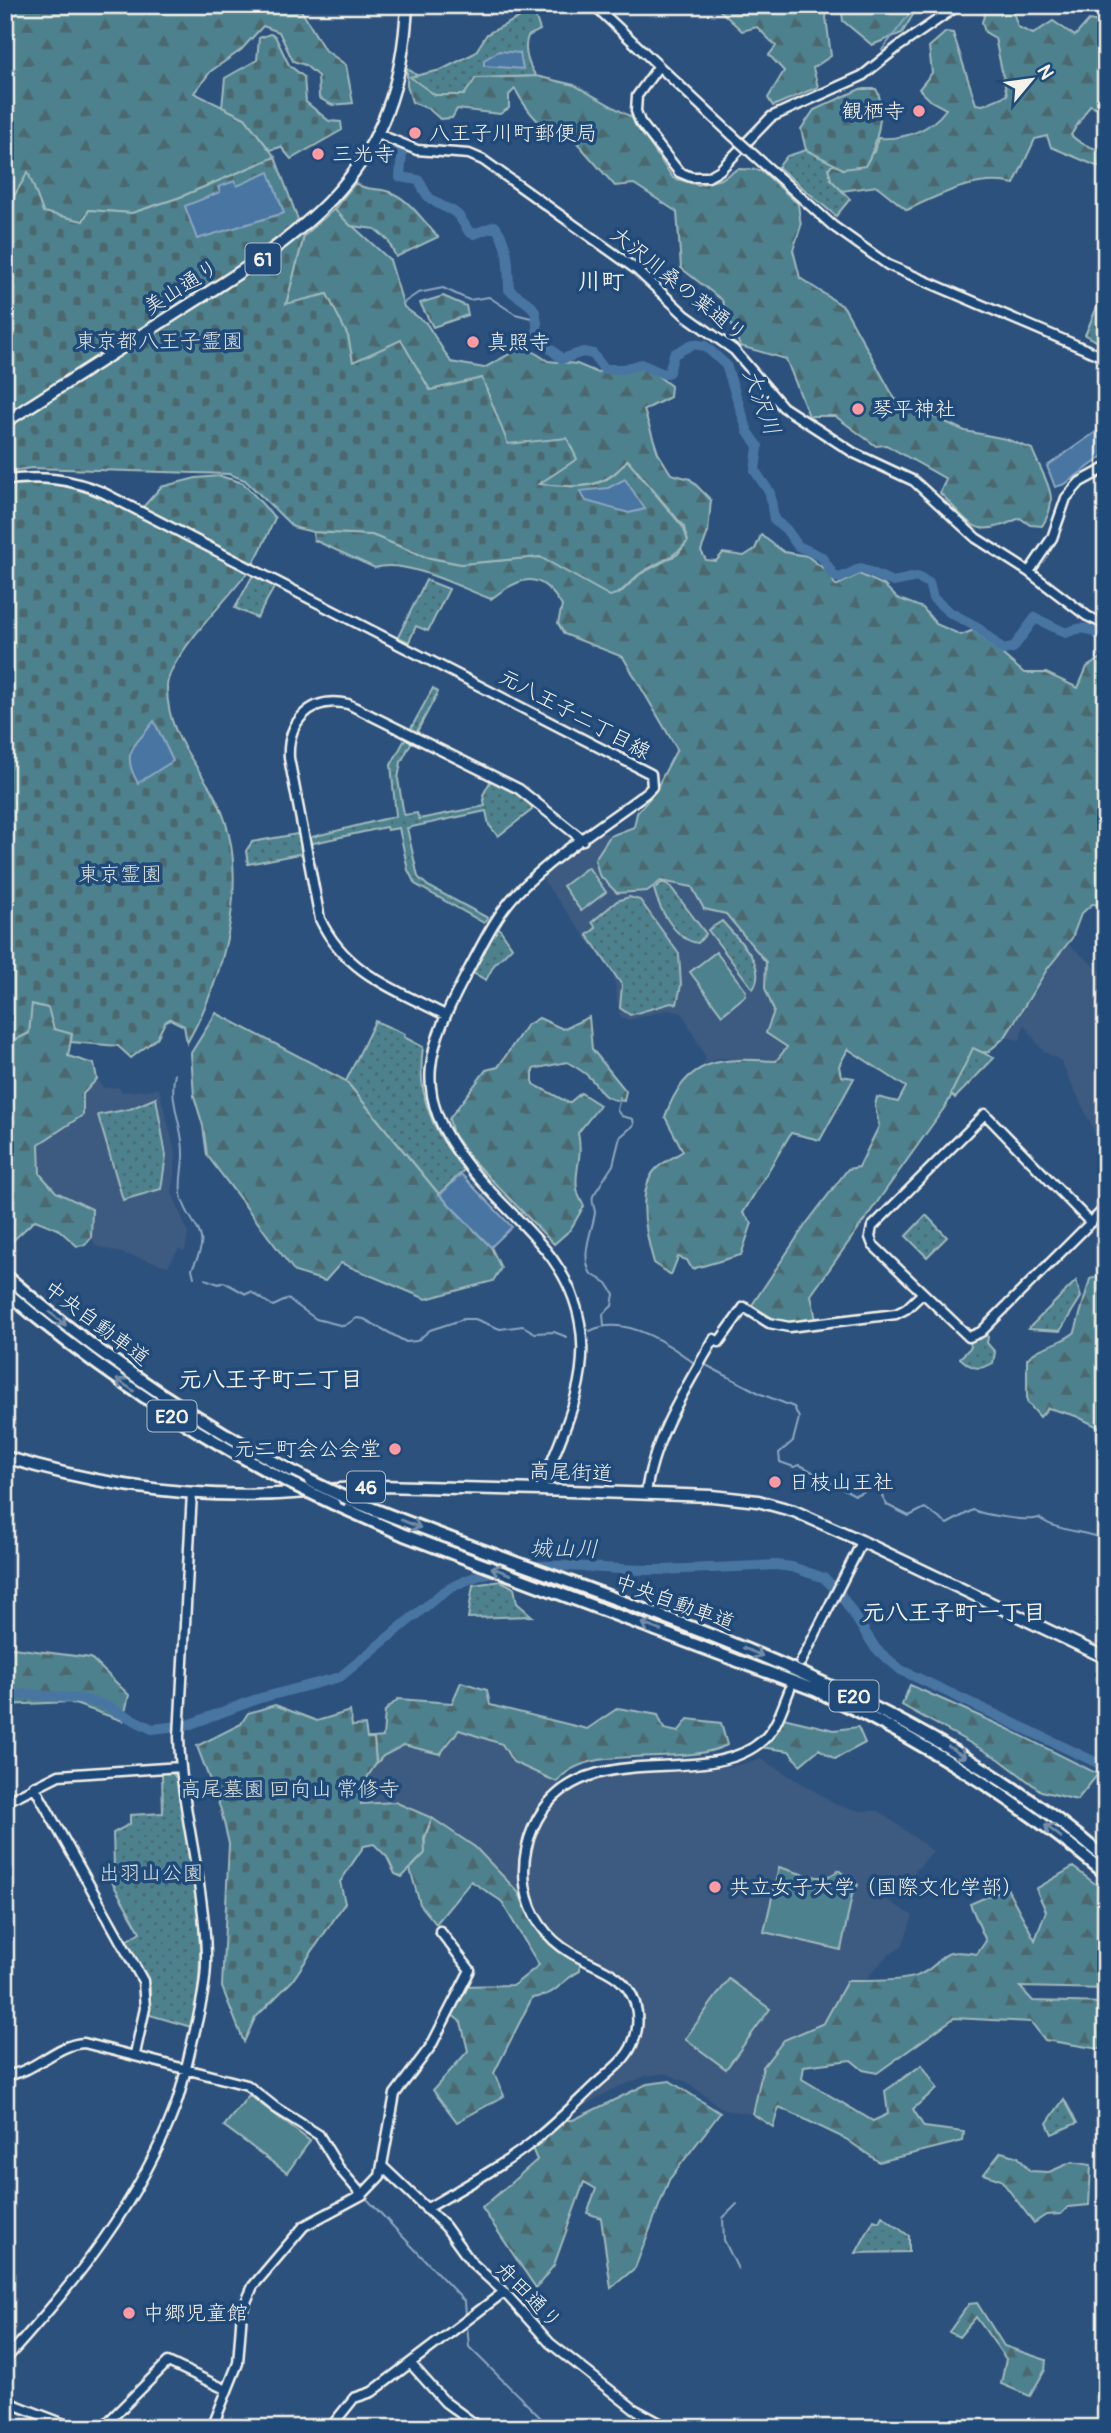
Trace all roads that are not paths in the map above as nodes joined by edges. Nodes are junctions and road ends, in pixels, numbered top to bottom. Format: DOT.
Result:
graph roads {
  1 [pos="407,5"];
  2 [pos="594,5"];
  3 [pos="960,5"];
  4 [pos="658,67"];
  5 [pos="378,134"];
  6 [pos="1106,358"];
  7 [pos="5,422"];
  8 [pos="1106,468"];
  9 [pos="5,481"];
  10 [pos="1029,572"];
  11 [pos="1106,625"];
  12 [pos="583,840"];
  13 [pos="445,1014"];
  14 [pos="1106,1208"];
  15 [pos="1091,1223"];
  16 [pos="5,1275"];
  17 [pos="5,1291"];
  18 [pos="922,1294"];
  19 [pos="5,1457"];
  20 [pos="540,1490"];
  21 [pos="192,1492"];
  22 [pos="646,1494"];
  23 [pos="862,1542"];
  24 [pos="1106,1658"];
  25 [pos="801,1662"];
  26 [pos="790,1689"];
  27 [pos="181,1767"];
  28 [pos="34,1786"];
  29 [pos="5,1802"];
  30 [pos="1106,1859"];
  31 [pos="1106,1874"];
  32 [pos="440,1931"];
  33 [pos="135,2054"];
  34 [pos="186,2068"];
  35 [pos="5,2075"];
  36 [pos="383,2167"];
  37 [pos="362,2195"];
  38 [pos="426,2208"];
  39 [pos="504,2292"];
  40 [pos="5,2360"];
  41 [pos="411,2364"];
  42 [pos="227,2390"];
  43 [pos="5,2401"];
  44 [pos="655,2425"];
  45 [pos="75,2428"];
  46 [pos="102,2428"];
  47 [pos="212,2428"];
  48 [pos="330,2428"];
  49 [pos="480,2428"];
  50 [pos="668,2428"];
  1 -- 5 [label="main road, 美山通り / 61"];
  2 -- 4 [label="street"];
  3 -- 4 [label="street"];
  4 -- 6 [label="street, bridge"];
  5 -- 7 [label="main road, 美山通り / 61"];
  5 -- 10 [label="street, 大沢川桑の葉通り"];
  8 -- 10 [label="street"];
  9 -- 12 [label="street, 元八王子二丁目線"];
  10 -- 11 [label="street, 大沢川桑の葉通り"];
  12 -- 13 [label="street, 元八王子二丁目線"];
  12 -- 13 [label="street"];
  13 -- 20 [label="street, 元八王子二丁目線"];
  14 -- 15 [label="street"];
  15 -- 18 [label="street"];
  15 -- 18 [label="street"];
  16 -- 30 [label="highway, 中央自動車道 / E20, one-way, bridge"];
  31 -- 17 [label="highway, 中央自動車道 / E20, one-way, bridge"];
  18 -- 22 [label="street"];
  19 -- 21 [label="main road, 高尾街道 / 46"];
  20 -- 21 [label="main road, 高尾街道 / 46"];
  20 -- 22 [label="main road, 高尾街道 / 46"];
  21 -- 27 [label="street"];
  22 -- 23 [label="main road, 高尾街道 / 46"];
  23 -- 24 [label="main road, 高尾街道 / 46"];
  23 -- 25 [label="street"];
  26 -- 38 [label="street"];
  27 -- 28 [label="street"];
  27 -- 34 [label="street"];
  28 -- 29 [label="street"];
  28 -- 33 [label="street"];
  32 -- 36 [label="street"];
  33 -- 34 [label="street"];
  33 -- 35 [label="street"];
  34 -- 37 [label="street"];
  34 -- 40 [label="street"];
  36 -- 37 [label="street"];
  36 -- 38 [label="street, 舟田通り"];
  37 -- 42 [label="street"];
  38 -- 39 [label="street, 舟田通り"];
  39 -- 41 [label="street"];
  39 -- 44 [label="street, 舟田通り"];
  41 -- 48 [label="street"];
  41 -- 49 [label="street"];
  42 -- 46 [label="street"];
  42 -- 47 [label="street"];
  43 -- 45 [label="street"];
  44 -- 50 [label="street, 舟田通り"];
}
